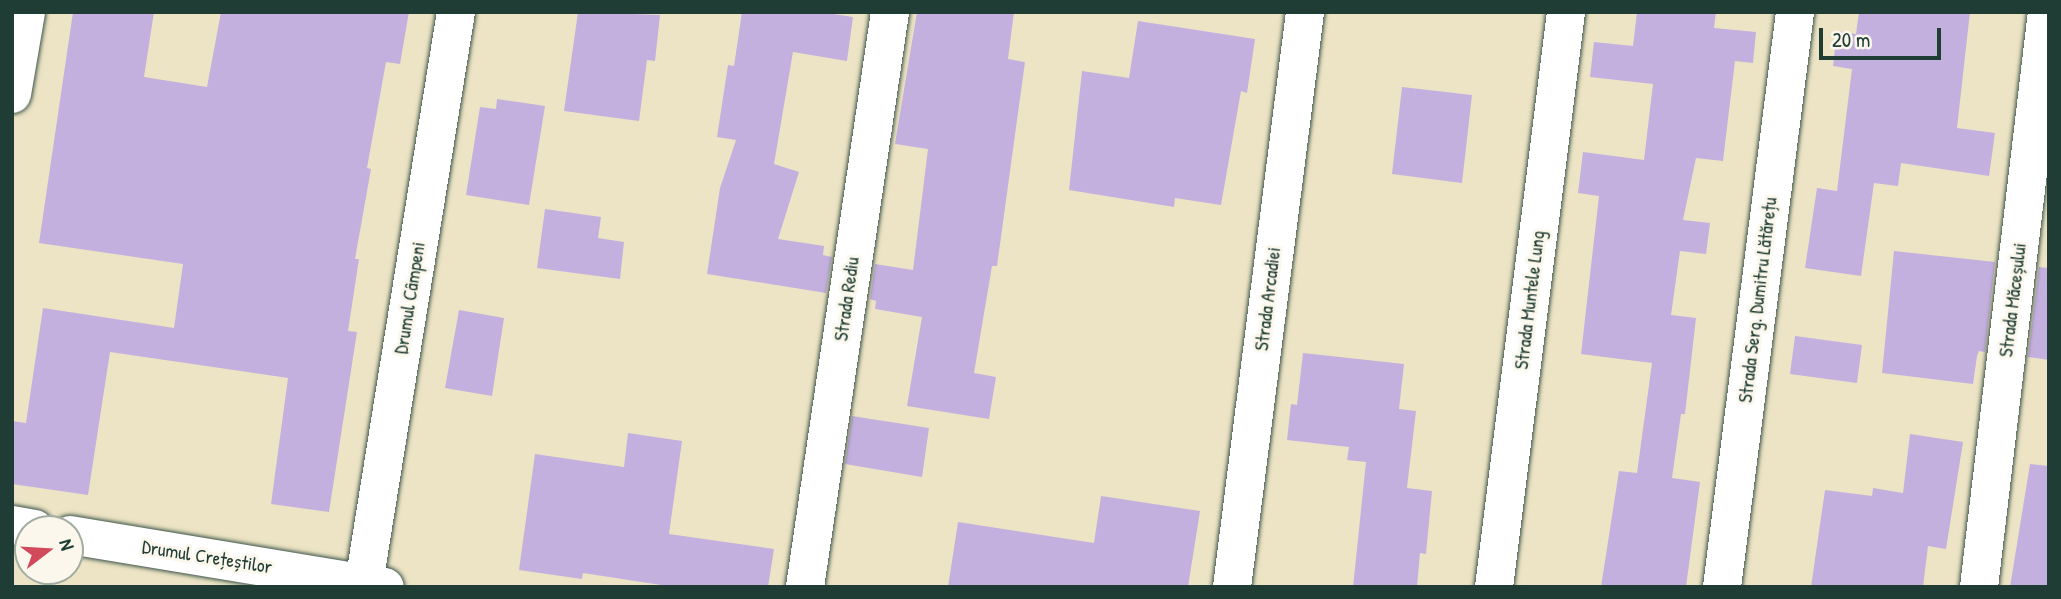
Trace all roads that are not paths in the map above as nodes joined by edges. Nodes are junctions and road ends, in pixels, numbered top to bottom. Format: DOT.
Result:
graph roads {
  1 [pos="26,12"];
  2 [pos="456,12"];
  3 [pos="890,12"];
  4 [pos="1305,12"];
  5 [pos="1566,12"];
  6 [pos="1795,12"];
  7 [pos="2047,12"];
  8 [pos="12,94"];
  9 [pos="84,546"];
  10 [pos="375,585"];
  11 [pos="805,587"];
  12 [pos="1232,587"];
  13 [pos="1494,587"];
  14 [pos="1722,587"];
  15 [pos="1979,587"];
  1 -- 8 [label="street"];
  2 -- 10 [label="street, Drumul Câmpeni"];
  3 -- 11 [label="street, Strada Rediu"];
  4 -- 12 [label="street, Strada Arcadiei"];
  5 -- 13 [label="street, Strada Muntele Lung"];
  6 -- 14 [label="street, Strada Serg. Dumitru Lătărețu"];
  7 -- 15 [label="street, Strada Măceșului"];
  9 -- 10 [label="street, Drumul Crețeștilor"];
}
